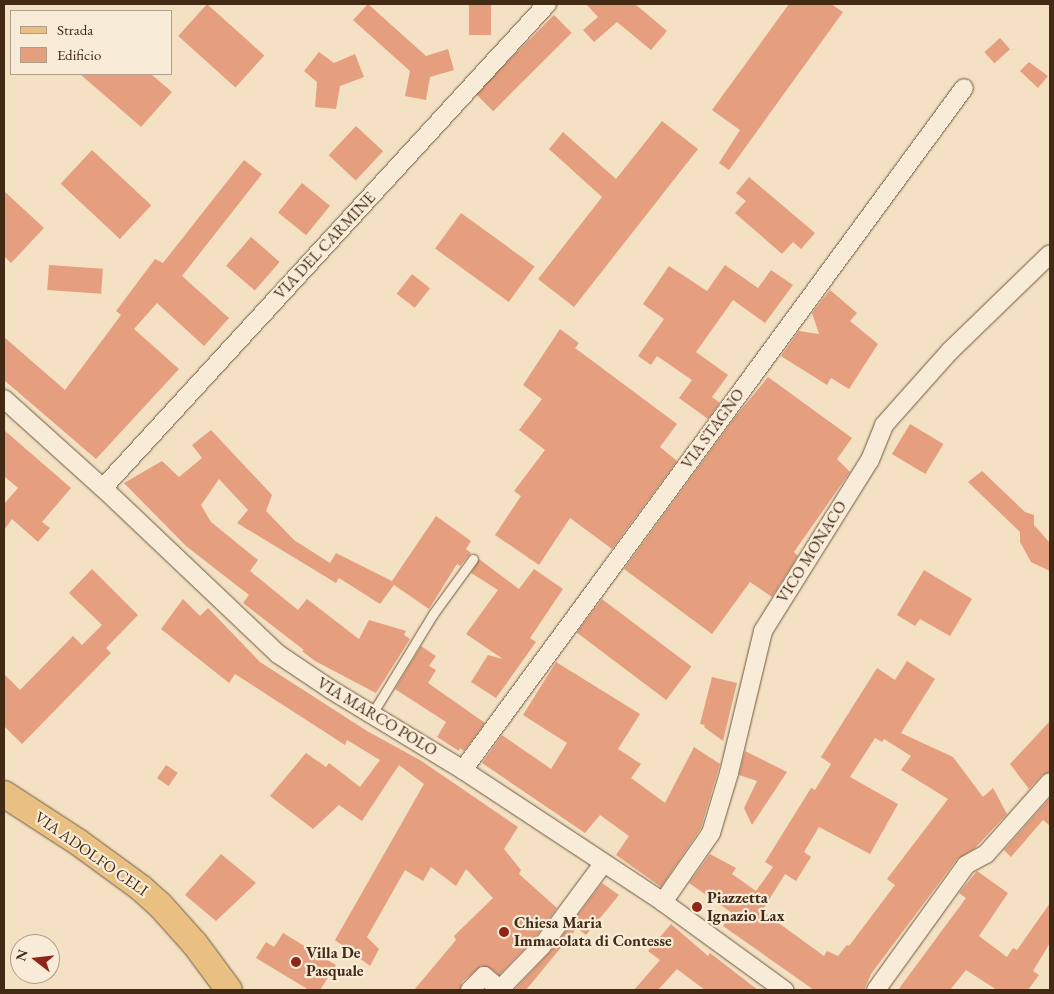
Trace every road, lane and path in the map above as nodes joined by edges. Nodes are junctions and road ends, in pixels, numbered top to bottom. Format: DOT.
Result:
graph roads {
  1 [pos="548,4"];
  2 [pos="964,88"];
  3 [pos="1050,254"];
  4 [pos="4,399"];
  5 [pos="103,488"];
  6 [pos="473,559"];
  7 [pos="372,714"];
  8 [pos="463,770"];
  9 [pos="1050,782"];
  10 [pos="4,794"];
  11 [pos="603,864"];
  12 [pos="663,902"];
  13 [pos="880,989"];
  14 [pos="229,990"];
  15 [pos="470,990"];
  16 [pos="784,990"];
  1 -- 5 [label="street, VIA DEL CARMINE"];
  2 -- 8 [label="street, VIA STAGNO"];
  3 -- 12 [label="street, VICO MONACO"];
  4 -- 5 [label="street, VIA MARCO POLO"];
  5 -- 7 [label="street, VIA MARCO POLO"];
  6 -- 7 [label="lane"];
  7 -- 8 [label="street, VIA MARCO POLO"];
  8 -- 11 [label="street, VIA MARCO POLO"];
  9 -- 13 [label="street"];
  10 -- 14 [label="main road, VIA ADOLFO CELI"];
  11 -- 12 [label="street, VIA MARCO POLO"];
  11 -- 15 [label="street"];
  12 -- 16 [label="street, VIA MARCO POLO"];
}
